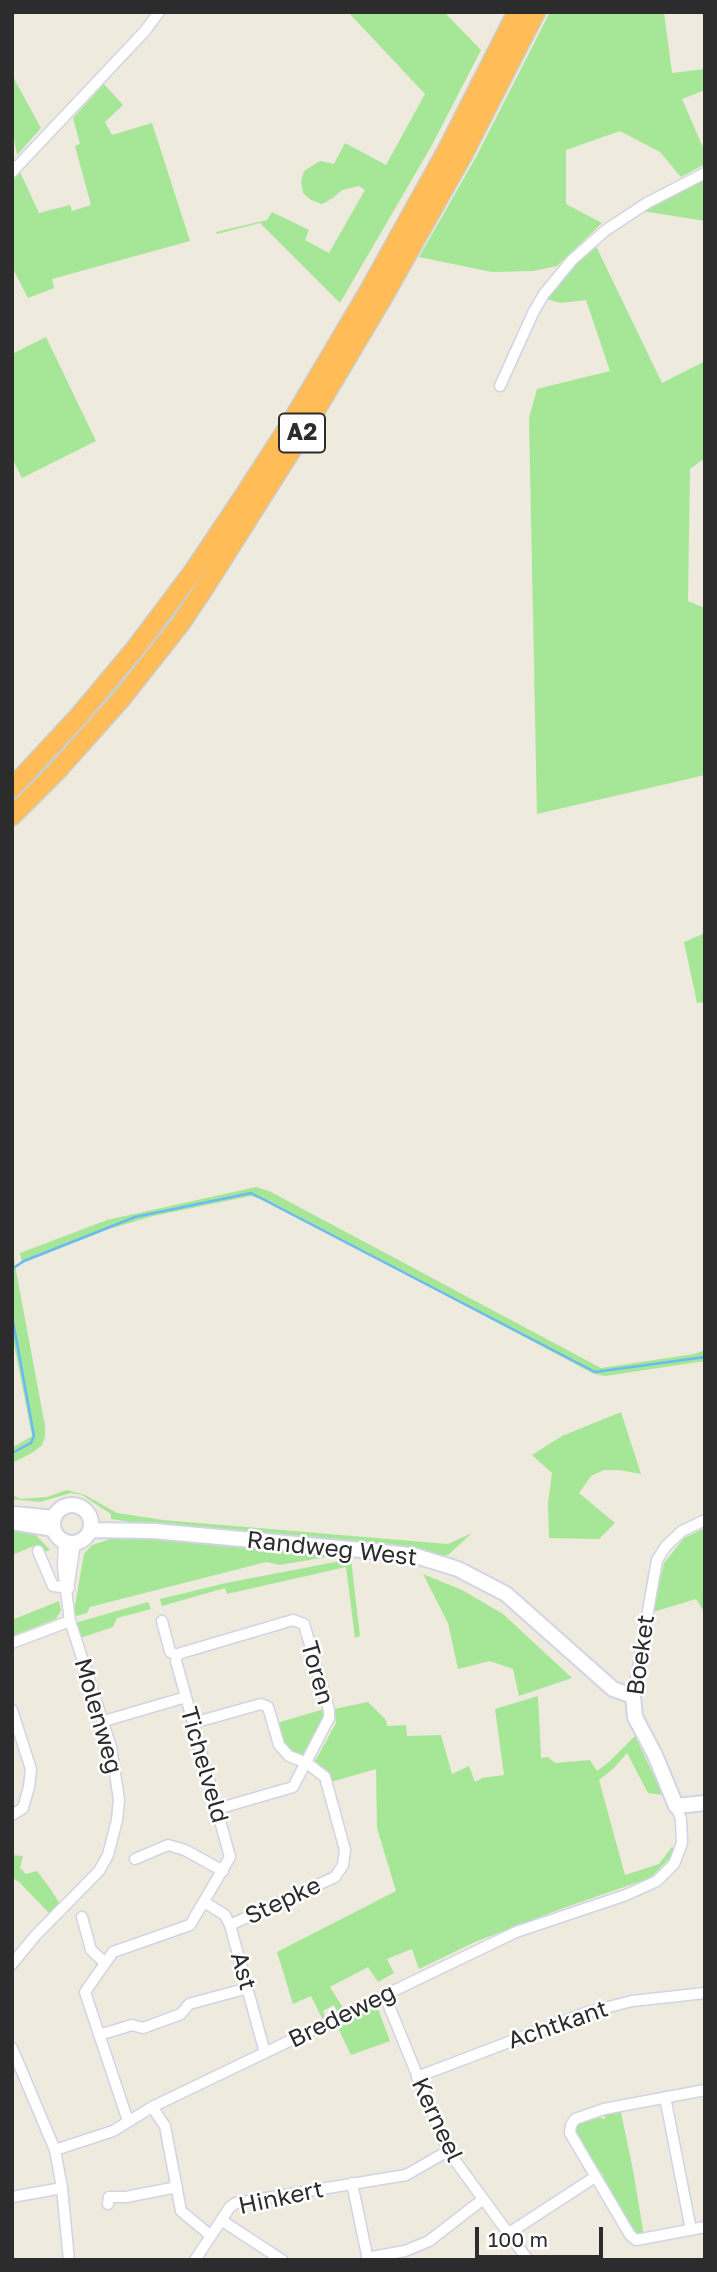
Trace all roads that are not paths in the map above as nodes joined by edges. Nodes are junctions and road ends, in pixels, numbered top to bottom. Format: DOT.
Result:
graph roads {
  1 [pos="159,12"];
  2 [pos="517,12"];
  3 [pos="536,12"];
  4 [pos="12,172"];
  5 [pos="705,173"];
  6 [pos="500,386"];
  7 [pos="12,788"];
  8 [pos="12,816"];
  9 [pos="12,1514"];
  10 [pos="705,1520"];
  11 [pos="12,1522"];
  12 [pos="54,1523"];
  13 [pos="91,1526"];
  14 [pos="70,1542"];
  15 [pos="38,1551"];
  16 [pos="67,1589"];
  17 [pos="70,1621"];
  18 [pos="162,1621"];
  19 [pos="12,1643"];
  20 [pos="177,1655"];
  21 [pos="633,1696"];
  22 [pos="186,1697"];
  23 [pos="12,1710"];
  24 [pos="104,1721"];
  25 [pos="193,1723"];
  26 [pos="15,1728"];
  27 [pos="307,1763"];
  28 [pos="705,1803"];
  29 [pos="676,1806"];
  30 [pos="217,1809"];
  31 [pos="12,1815"];
  32 [pos="135,1858"];
  33 [pos="223,1871"];
  34 [pos="204,1902"];
  35 [pos="82,1917"];
  36 [pos="230,1925"];
  37 [pos="104,1962"];
  38 [pos="12,1964"];
  39 [pos="248,1988"];
  40 [pos="705,1993"];
  41 [pos="385,1996"];
  42 [pos="99,2035"];
  43 [pos="12,2048"];
  44 [pos="265,2053"];
  45 [pos="417,2077"];
  46 [pos="705,2090"];
  47 [pos="665,2096"];
  48 [pos="152,2107"];
  49 [pos="128,2121"];
  50 [pos="55,2150"];
  51 [pos="448,2151"];
  52 [pos="595,2177"];
  53 [pos="352,2183"];
  54 [pos="177,2187"];
  55 [pos="62,2188"];
  56 [pos="12,2197"];
  57 [pos="482,2200"];
  58 [pos="108,2204"];
  59 [pos="221,2220"];
  60 [pos="705,2227"];
  61 [pos="691,2230"];
  62 [pos="509,2233"];
  63 [pos="210,2235"];
  64 [pos="368,2259"];
  65 [pos="69,2260"];
  66 [pos="195,2260"];
  67 [pos="282,2260"];
  68 [pos="528,2260"];
  1 -- 4 [label="street"];
  2 -- 7 [label="highway, A2"];
  3 -- 8 [label="highway, A2"];
  5 -- 6 [label="street"];
  9 -- 12 [label="street"];
  10 -- 21 [label="street, Boeket"];
  11 -- 12 [label="street"];
  12 -- 13 [label="street"];
  12 -- 14 [label="street"];
  13 -- 14 [label="street"];
  13 -- 21 [label="street, Randweg West"];
  14 -- 16 [label="street, Molenweg"];
  15 -- 16 [label="street"];
  16 -- 17 [label="street, Molenweg"];
  17 -- 19 [label="street"];
  17 -- 24 [label="street, Molenweg"];
  18 -- 20 [label="street"];
  20 -- 22 [label="street"];
  20 -- 27 [label="street, Toren"];
  21 -- 29 [label="street, Boeket"];
  22 -- 24 [label="street, Tichelveld"];
  22 -- 25 [label="street, Tichelveld"];
  23 -- 26 [label="street"];
  24 -- 38 [label="street, Molenweg"];
  25 -- 27 [label="street"];
  25 -- 30 [label="street, Tichelveld"];
  26 -- 31 [label="street"];
  27 -- 30 [label="street, Toren"];
  27 -- 36 [label="street, Stepke"];
  28 -- 29 [label="street"];
  29 -- 41 [label="street, Bredeweg"];
  30 -- 33 [label="street, Tichelveld"];
  32 -- 33 [label="street, Tichelveld"];
  33 -- 34 [label="street, Tichelveld"];
  34 -- 36 [label="street, Ast"];
  34 -- 37 [label="street, Tichelveld"];
  35 -- 37 [label="street"];
  36 -- 39 [label="street, Ast"];
  37 -- 42 [label="street, Tichelveld"];
  39 -- 42 [label="street"];
  39 -- 44 [label="street, Ast"];
  40 -- 45 [label="street, Achtkant"];
  41 -- 44 [label="street, Bredeweg"];
  41 -- 45 [label="street, Kerneel"];
  42 -- 49 [label="street, Tichelveld"];
  43 -- 50 [label="street"];
  44 -- 48 [label="street, Bredeweg"];
  45 -- 51 [label="street, Kerneel"];
  46 -- 47 [label="street"];
  47 -- 52 [label="street"];
  47 -- 61 [label="street"];
  48 -- 49 [label="street, Bredeweg"];
  48 -- 54 [label="street"];
  49 -- 50 [label="street, Bredeweg"];
  50 -- 55 [label="street"];
  51 -- 53 [label="street, Hinkert"];
  51 -- 57 [label="street, Kerneel"];
  52 -- 61 [label="street"];
  52 -- 62 [label="street"];
  53 -- 59 [label="street, Hinkert"];
  53 -- 64 [label="street, Hinkert"];
  54 -- 58 [label="street"];
  54 -- 63 [label="street"];
  55 -- 56 [label="street"];
  55 -- 65 [label="street"];
  57 -- 62 [label="street, Kerneel"];
  57 -- 64 [label="street"];
  59 -- 63 [label="street, Hinkert"];
  59 -- 67 [label="street"];
  60 -- 61 [label="street"];
  62 -- 68 [label="street, Kerneel"];
  63 -- 66 [label="street, Hinkert"];
}
